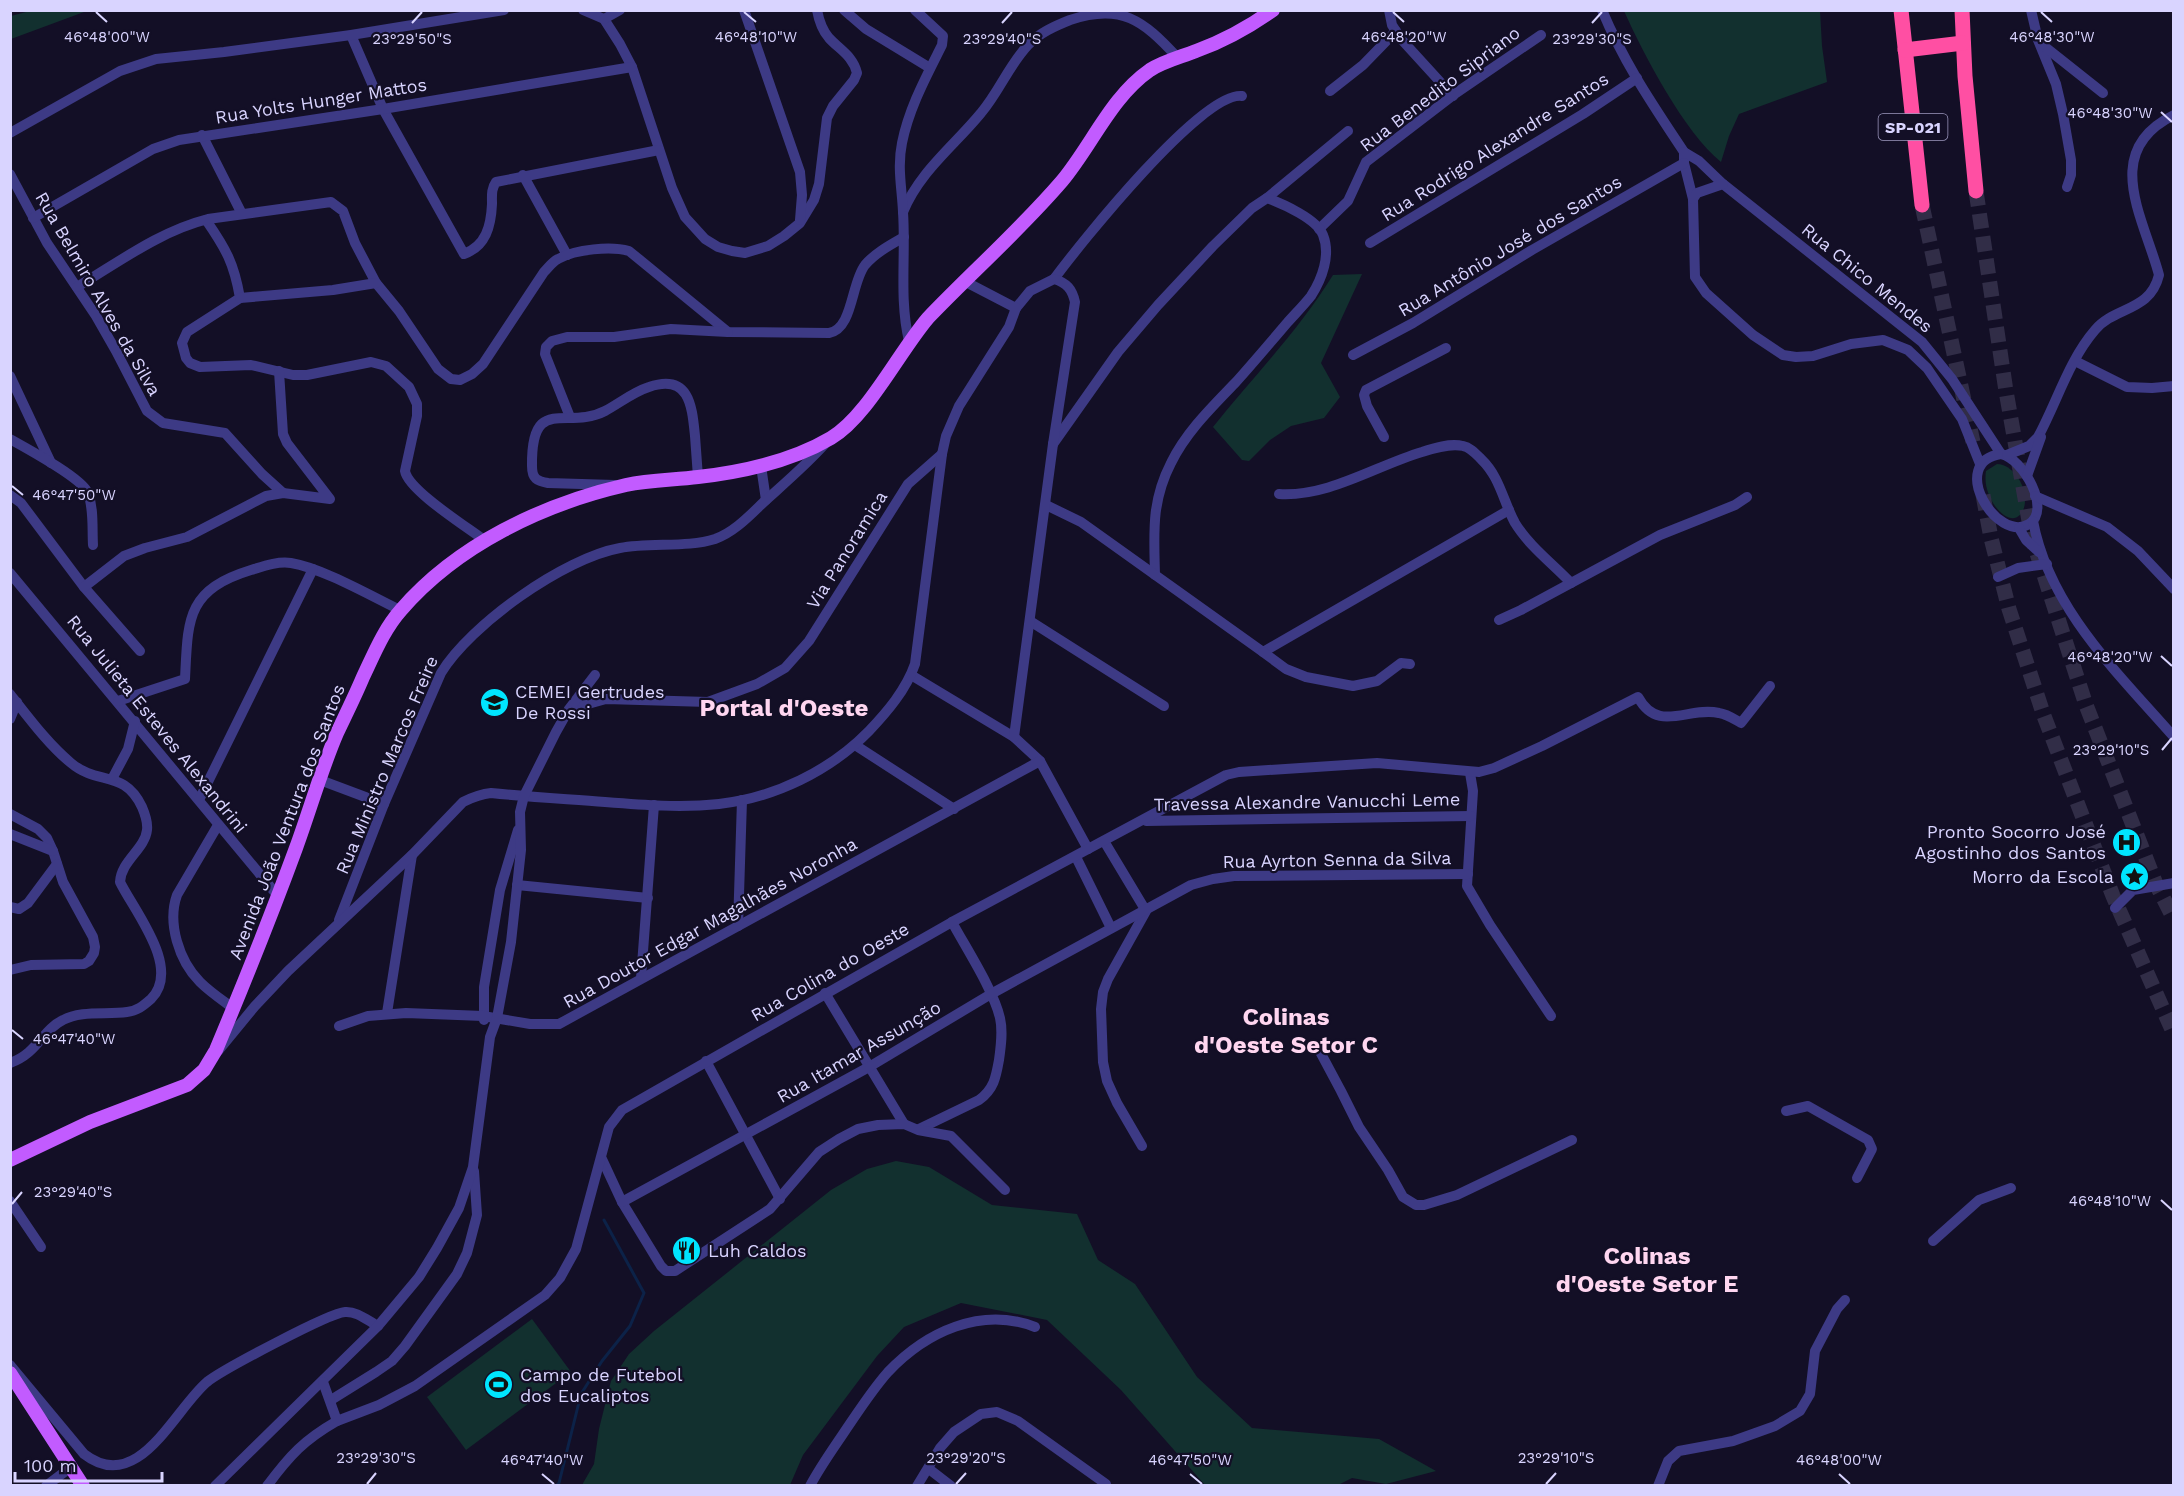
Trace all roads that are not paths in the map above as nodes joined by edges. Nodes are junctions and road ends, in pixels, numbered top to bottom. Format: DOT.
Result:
graph roads {
  1 [pos="504,10"];
  2 [pos="583,10"];
  3 [pos="620,10"];
  4 [pos="744,10"];
  5 [pos="817,10"];
  6 [pos="844,10"];
  7 [pos="915,10"];
  8 [pos="1273,10"];
  9 [pos="1389,10"];
  10 [pos="1602,10"];
  11 [pos="1901,10"];
  12 [pos="1962,10"];
  13 [pos="2031,10"];
  14 [pos="605,15"];
  15 [pos="1396,31"];
  16 [pos="351,35"];
  17 [pos="1541,35"];
  18 [pos="2038,40"];
  19 [pos="1963,43"];
  20 [pos="1905,50"];
  21 [pos="1177,57"];
  22 [pos="632,67"];
  23 [pos="930,68"];
  24 [pos="1636,78"];
  25 [pos="1330,91"];
  26 [pos="2103,93"];
  27 [pos="1242,96"];
  28 [pos="1453,96"];
  29 [pos="383,109"];
  30 [pos="2174,115"];
  31 [pos="1348,131"];
  32 [pos="10,133"];
  33 [pos="202,135"];
  34 [pos="659,150"];
  35 [pos="1684,157"];
  36 [pos="10,174"];
  37 [pos="523,175"];
  38 [pos="1723,184"];
  39 [pos="2067,187"];
  40 [pos="1976,191"];
  41 [pos="1267,198"];
  42 [pos="1693,199"];
  43 [pos="1922,205"];
  44 [pos="903,212"];
  45 [pos="242,214"];
  46 [pos="33,218"];
  47 [pos="206,220"];
  48 [pos="800,223"];
  49 [pos="1319,229"];
  50 [pos="904,237"];
  51 [pos="1370,243"];
  52 [pos="567,255"];
  53 [pos="1054,279"];
  54 [pos="964,281"];
  55 [pos="376,283"];
  56 [pos="77,287"];
  57 [pos="240,298"];
  58 [pos="1016,308"];
  59 [pos="728,332"];
  60 [pos="909,341"];
  61 [pos="1446,348"];
  62 [pos="1353,355"];
  63 [pos="2075,361"];
  64 [pos="279,370"];
  65 [pos="10,376"];
  66 [pos="2174,386"];
  67 [pos="570,417"];
  68 [pos="2045,425"];
  69 [pos="1384,436"];
  70 [pos="10,439"];
  71 [pos="830,439"];
  72 [pos="1053,444"];
  73 [pos="942,454"];
  74 [pos="2004,455"];
  75 [pos="52,464"];
  76 [pos="1980,464"];
  77 [pos="761,466"];
  78 [pos="2027,476"];
  79 [pos="698,477"];
  80 [pos="627,485"];
  81 [pos="283,493"];
  82 [pos="1279,494"];
  83 [pos="10,495"];
  84 [pos="2036,496"];
  85 [pos="1747,497"];
  86 [pos="766,500"];
  87 [pos="1046,505"];
  88 [pos="1509,510"];
  89 [pos="2033,521"];
  90 [pos="2019,528"];
  91 [pos="484,540"];
  92 [pos="93,545"];
  93 [pos="2045,561"];
  94 [pos="313,569"];
  95 [pos="10,573"];
  96 [pos="1155,575"];
  97 [pos="1998,577"];
  98 [pos="1571,583"];
  99 [pos="84,587"];
  100 [pos="2174,589"];
  101 [pos="400,610"];
  102 [pos="1499,620"];
  103 [pos="1030,621"];
  104 [pos="140,651"];
  105 [pos="1263,652"];
  106 [pos="1410,664"];
  107 [pos="595,675"];
  108 [pos="911,675"];
  109 [pos="1770,686"];
  110 [pos="14,698"];
  111 [pos="118,701"];
  112 [pos="1164,706"];
  113 [pos="569,709"];
  114 [pos="10,719"];
  115 [pos="135,721"];
  116 [pos="1014,737"];
  117 [pos="2174,737"];
  118 [pos="855,745"];
  119 [pos="1040,761"];
  120 [pos="1470,772"];
  121 [pos="112,779"];
  122 [pos="320,780"];
  123 [pos="524,796"];
  124 [pos="742,800"];
  125 [pos="199,801"];
  126 [pos="384,804"];
  127 [pos="654,805"];
  128 [pos="954,809"];
  129 [pos="10,814"];
  130 [pos="1471,816"];
  131 [pos="1143,821"];
  132 [pos="521,822"];
  133 [pos="218,825"];
  134 [pos="10,834"];
  135 [pos="1104,841"];
  136 [pos="1088,849"];
  137 [pos="53,851"];
  138 [pos="412,855"];
  139 [pos="1076,857"];
  140 [pos="57,864"];
  141 [pos="1468,874"];
  142 [pos="2174,883"];
  143 [pos="518,885"];
  144 [pos="278,896"];
  145 [pos="648,898"];
  146 [pos="10,907"];
  147 [pos="2115,908"];
  148 [pos="1146,911"];
  149 [pos="952,922"];
  150 [pos="338,923"];
  151 [pos="738,926"];
  152 [pos="1111,928"];
  153 [pos="10,970"];
  154 [pos="641,978"];
  155 [pos="825,993"];
  156 [pos="991,994"];
  157 [pos="233,1008"];
  158 [pos="387,1013"];
  159 [pos="483,1016"];
  160 [pos="1551,1016"];
  161 [pos="497,1018"];
  162 [pos="339,1026"];
  163 [pos="490,1037"];
  164 [pos="1318,1048"];
  165 [pos="706,1061"];
  166 [pos="210,1062"];
  167 [pos="10,1063"];
  168 [pos="869,1067"];
  169 [pos="1786,1111"];
  170 [pos="904,1124"];
  171 [pos="918,1130"];
  172 [pos="746,1135"];
  173 [pos="1572,1140"];
  174 [pos="1142,1146"];
  175 [pos="602,1158"];
  176 [pos="10,1160"];
  177 [pos="473,1167"];
  178 [pos="1857,1178"];
  179 [pos="2011,1188"];
  180 [pos="1005,1190"];
  181 [pos="780,1199"];
  182 [pos="10,1201"];
  183 [pos="622,1202"];
  184 [pos="1934,1241"];
  185 [pos="41,1247"];
  186 [pos="1845,1300"];
  187 [pos="378,1326"];
  188 [pos="1035,1327"];
  189 [pos="10,1365"];
  190 [pos="10,1373"];
  191 [pos="323,1382"];
  192 [pos="330,1400"];
  193 [pos="337,1421"];
  194 [pos="71,1467"];
  195 [pos="928,1469"];
  196 [pos="1106,1484"];
  197 [pos="46,1485"];
  198 [pos="83,1485"];
  199 [pos="215,1485"];
  200 [pos="267,1485"];
  201 [pos="810,1485"];
  202 [pos="917,1485"];
  203 [pos="951,1485"];
  204 [pos="1658,1485"];
  1 -- 16 [label="street"];
  2 -- 14 [label="street"];
  3 -- 14 [label="street"];
  4 -- 48 [label="street"];
  5 -- 48 [label="street"];
  6 -- 23 [label="street"];
  7 -- 23 [label="street"];
  8 -- 21 [label="main road, Avenida João Ventura dos Santos"];
  9 -- 15 [label="street"];
  10 -- 24 [label="street, Rua Chico Mendes"];
  11 -- 20 [label="highway, SP-021"];
  12 -- 19 [label="highway, SP-021"];
  13 -- 18 [label="street"];
  14 -- 22 [label="street"];
  15 -- 25 [label="street"];
  15 -- 28 [label="street"];
  16 -- 29 [label="street"];
  16 -- 32 [label="street"];
  17 -- 28 [label="street, Rua Benedito Sipriano"];
  18 -- 26 [label="street"];
  18 -- 39 [label="street"];
  19 -- 20 [label="highway"];
  19 -- 40 [label="highway, SP-021"];
  20 -- 43 [label="highway, SP-021"];
  21 -- 44 [label="street"];
  21 -- 54 [label="main road, Avenida João Ventura dos Santos"];
  22 -- 29 [label="street, Rua Yolts Hunger Mattos"];
  22 -- 34 [label="street"];
  23 -- 44 [label="street"];
  24 -- 35 [label="street, Rua Chico Mendes"];
  24 -- 51 [label="street, Rua Rodrigo Alexandre Santos"];
  27 -- 53 [label="street"];
  28 -- 49 [label="street, Rua Benedito Sipriano"];
  29 -- 33 [label="street, Rua Yolts Hunger Mattos"];
  29 -- 37 [label="street"];
  30 -- 63 [label="street"];
  31 -- 41 [label="street"];
  33 -- 45 [label="street"];
  33 -- 46 [label="street, Rua Yolts Hunger Mattos"];
  34 -- 37 [label="street"];
  34 -- 48 [label="street"];
  35 -- 38 [label="street, Rua Chico Mendes"];
  35 -- 42 [label="street, Rua Chico Mendes"];
  35 -- 62 [label="street, Rua Antônio José dos Santos"];
  36 -- 46 [label="street, Rua Belmiro Alves da Silva"];
  37 -- 52 [label="street"];
  38 -- 42 [label="street"];
  38 -- 74 [label="street, Rua Chico Mendes"];
  41 -- 49 [label="street"];
  41 -- 72 [label="street"];
  42 -- 76 [label="street, Rua Chico Mendes"];
  44 -- 50 [label="street"];
  45 -- 47 [label="street"];
  45 -- 55 [label="street"];
  46 -- 56 [label="street, Rua Belmiro Alves da Silva"];
  47 -- 56 [label="street"];
  47 -- 57 [label="street"];
  49 -- 96 [label="street"];
  50 -- 59 [label="street"];
  50 -- 60 [label="street"];
  52 -- 55 [label="street"];
  52 -- 59 [label="street"];
  53 -- 58 [label="street"];
  53 -- 72 [label="street"];
  54 -- 58 [label="street"];
  54 -- 60 [label="main road, Avenida João Ventura dos Santos"];
  55 -- 57 [label="street"];
  56 -- 81 [label="street, Rua Belmiro Alves da Silva"];
  57 -- 64 [label="street"];
  58 -- 73 [label="street"];
  59 -- 67 [label="street"];
  60 -- 71 [label="main road, Avenida João Ventura dos Santos"];
  61 -- 69 [label="street"];
  63 -- 66 [label="street"];
  63 -- 68 [label="street"];
  64 -- 81 [label="street"];
  64 -- 91 [label="street"];
  65 -- 75 [label="street"];
  67 -- 79 [label="street"];
  67 -- 80 [label="street"];
  68 -- 74 [label="street"];
  68 -- 78 [label="street"];
  70 -- 75 [label="street"];
  71 -- 77 [label="main road, Avenida João Ventura dos Santos"];
  71 -- 86 [label="street, Rua Ministro Marcos Freire"];
  72 -- 87 [label="street"];
  73 -- 108 [label="street"];
  73 -- 113 [label="street, Via Panoramica"];
  74 -- 76 [label="street"];
  74 -- 78 [label="street"];
  75 -- 92 [label="street"];
  76 -- 90 [label="street"];
  77 -- 79 [label="main road, Avenida João Ventura dos Santos"];
  77 -- 86 [label="street"];
  78 -- 84 [label="street"];
  79 -- 80 [label="main road, Avenida João Ventura dos Santos"];
  80 -- 91 [label="main road, Avenida João Ventura dos Santos"];
  81 -- 99 [label="street"];
  82 -- 88 [label="street"];
  83 -- 99 [label="street"];
  84 -- 89 [label="street"];
  84 -- 100 [label="street"];
  85 -- 98 [label="street"];
  86 -- 126 [label="street, Rua Ministro Marcos Freire"];
  87 -- 96 [label="street"];
  87 -- 103 [label="street"];
  88 -- 98 [label="street"];
  88 -- 105 [label="street"];
  89 -- 90 [label="street"];
  89 -- 93 [label="street"];
  90 -- 93 [label="street"];
  91 -- 101 [label="main road, Avenida João Ventura dos Santos"];
  93 -- 97 [label="street"];
  93 -- 117 [label="street"];
  94 -- 101 [label="street"];
  94 -- 111 [label="street"];
  94 -- 125 [label="street"];
  95 -- 111 [label="street, Rua Julieta Esteves Alexandrini"];
  96 -- 105 [label="street"];
  98 -- 102 [label="street"];
  99 -- 104 [label="street"];
  101 -- 122 [label="main road, Avenida João Ventura dos Santos"];
  103 -- 112 [label="street"];
  103 -- 116 [label="street"];
  105 -- 106 [label="street"];
  107 -- 113 [label="street"];
  108 -- 116 [label="street"];
  108 -- 118 [label="street"];
  109 -- 120 [label="street"];
  110 -- 114 [label="street"];
  110 -- 121 [label="street"];
  111 -- 115 [label="street, Rua Julieta Esteves Alexandrini"];
  113 -- 123 [label="street"];
  115 -- 121 [label="street"];
  115 -- 125 [label="street, Rua Julieta Esteves Alexandrini"];
  116 -- 119 [label="street"];
  118 -- 124 [label="street"];
  118 -- 128 [label="street"];
  119 -- 128 [label="street, Rua Doutor Edgar Magalhães Noronha"];
  119 -- 136 [label="street"];
  120 -- 130 [label="street"];
  120 -- 131 [label="street, Rua Colina do Oeste"];
  121 -- 167 [label="street"];
  122 -- 126 [label="street"];
  122 -- 144 [label="main road, Avenida João Ventura dos Santos"];
  123 -- 127 [label="street"];
  123 -- 132 [label="street"];
  123 -- 138 [label="street"];
  124 -- 127 [label="street"];
  124 -- 151 [label="street"];
  125 -- 133 [label="street, Rua Julieta Esteves Alexandrini"];
  126 -- 150 [label="street, Rua Ministro Marcos Freire"];
  127 -- 145 [label="street"];
  128 -- 151 [label="street, Rua Doutor Edgar Magalhães Noronha"];
  129 -- 137 [label="street"];
  130 -- 131 [label="street, Travessa Alexandre Vanucchi Leme"];
  130 -- 141 [label="street"];
  131 -- 135 [label="street, Rua Colina do Oeste"];
  132 -- 143 [label="street"];
  132 -- 159 [label="street"];
  133 -- 144 [label="street, Rua Julieta Esteves Alexandrini"];
  133 -- 157 [label="street"];
  134 -- 137 [label="street"];
  135 -- 136 [label="street, Rua Colina do Oeste"];
  135 -- 148 [label="street"];
  136 -- 139 [label="street, Rua Colina do Oeste"];
  137 -- 140 [label="street"];
  138 -- 150 [label="street"];
  138 -- 158 [label="street"];
  139 -- 149 [label="street, Rua Colina do Oeste"];
  139 -- 152 [label="street"];
  140 -- 146 [label="street"];
  140 -- 153 [label="street"];
  141 -- 148 [label="street, Rua Ayrton Senna da Silva"];
  141 -- 160 [label="street"];
  142 -- 147 [label="street"];
  143 -- 145 [label="street"];
  143 -- 161 [label="street"];
  144 -- 157 [label="main road, Avenida João Ventura dos Santos"];
  145 -- 154 [label="street"];
  148 -- 152 [label="street, Rua Ayrton Senna da Silva"];
  148 -- 174 [label="street"];
  149 -- 155 [label="street, Rua Colina do Oeste"];
  149 -- 156 [label="street"];
  150 -- 166 [label="street"];
  151 -- 154 [label="street, Rua Doutor Edgar Magalhães Noronha"];
  152 -- 156 [label="street, Rua Itamar Assunção"];
  154 -- 161 [label="street, Rua Doutor Edgar Magalhães Noronha"];
  155 -- 165 [label="street, Rua Colina do Oeste"];
  155 -- 168 [label="street"];
  156 -- 168 [label="street, Rua Itamar Assunção"];
  156 -- 171 [label="street"];
  157 -- 166 [label="main road, Avenida João Ventura dos Santos"];
  158 -- 159 [label="street, Rua Doutor Edgar Magalhães Noronha"];
  158 -- 162 [label="street, Rua Doutor Edgar Magalhães Noronha"];
  159 -- 161 [label="street, Rua Doutor Edgar Magalhães Noronha"];
  159 -- 163 [label="street"];
  161 -- 163 [label="street"];
  163 -- 177 [label="street"];
  164 -- 173 [label="street"];
  165 -- 172 [label="street"];
  165 -- 175 [label="street, Rua Colina do Oeste"];
  166 -- 176 [label="main road, Avenida João Ventura dos Santos"];
  168 -- 170 [label="street"];
  168 -- 172 [label="street, Rua Itamar Assunção"];
  169 -- 178 [label="street"];
  170 -- 171 [label="street"];
  170 -- 181 [label="street"];
  171 -- 180 [label="street"];
  172 -- 181 [label="street"];
  172 -- 183 [label="street, Rua Itamar Assunção"];
  175 -- 183 [label="street"];
  175 -- 193 [label="street, Rua Colina do Oeste"];
  177 -- 187 [label="street"];
  177 -- 192 [label="street"];
  179 -- 184 [label="street"];
  181 -- 183 [label="street"];
  182 -- 185 [label="street"];
  186 -- 204 [label="street"];
  187 -- 189 [label="street"];
  187 -- 191 [label="street"];
  188 -- 201 [label="street"];
  190 -- 194 [label="main road"];
  191 -- 192 [label="street"];
  191 -- 199 [label="street"];
  192 -- 193 [label="street"];
  193 -- 200 [label="street, Rua Colina do Oeste"];
  194 -- 197 [label="street"];
  194 -- 198 [label="main road"];
  195 -- 196 [label="street"];
  195 -- 202 [label="street"];
  195 -- 203 [label="street"];
}
